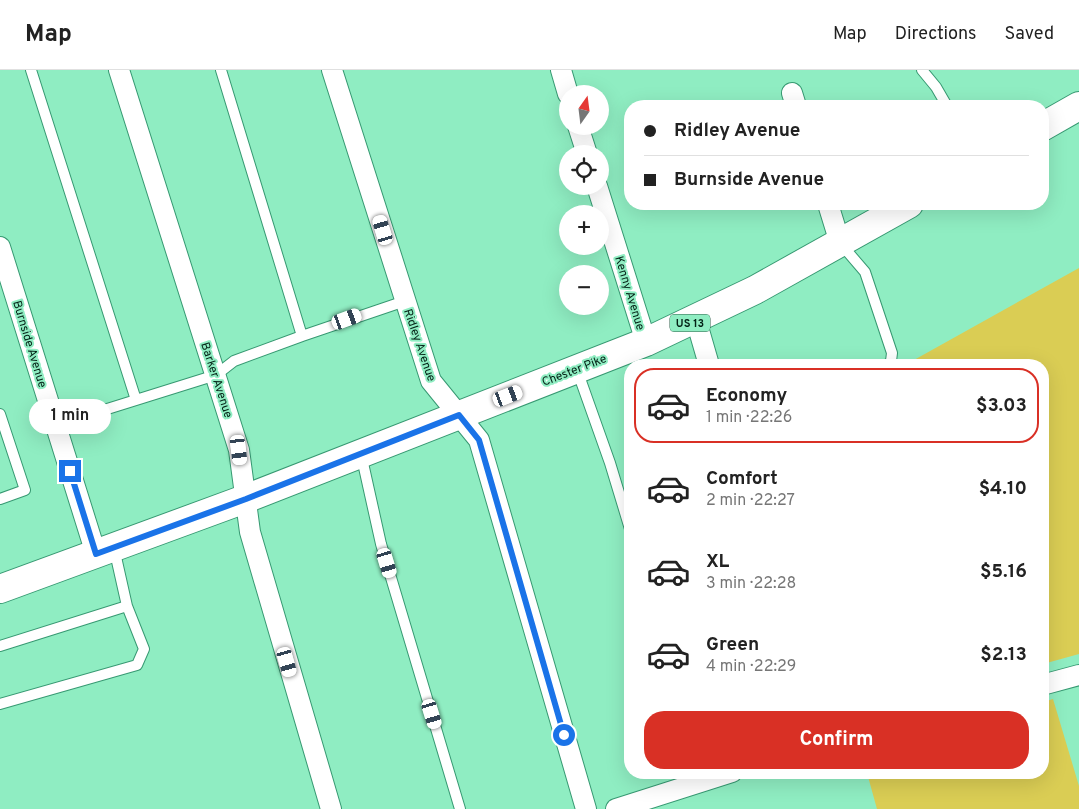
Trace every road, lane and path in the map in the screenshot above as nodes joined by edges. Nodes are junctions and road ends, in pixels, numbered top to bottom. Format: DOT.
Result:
graph roads {
  1 [pos="31,70"];
  2 [pos="118,70"];
  3 [pos="221,70"];
  4 [pos="332,70"];
  5 [pos="560,70"];
  6 [pos="922,70"];
  7 [pos="565,85"];
  8 [pos="944,100"];
  9 [pos="1079,106"];
  10 [pos="1049,123"];
  11 [pos="600,195"];
  12 [pos="830,210"];
  13 [pos="898,210"];
  14 [pos="840,243"];
  15 [pos="0,247"];
  16 [pos="405,301"];
  17 [pos="696,320"];
  18 [pos="302,336"];
  19 [pos="646,342"];
  20 [pos="707,359"];
  21 [pos="891,359"];
  22 [pos="576,370"];
  23 [pos="216,376"];
  24 [pos="136,400"];
  25 [pos="0,414"];
  26 [pos="459,415"];
  27 [pos="56,425"];
  28 [pos="362,454"];
  29 [pos="0,499"];
  30 [pos="246,499"];
  31 [pos="624,509"];
  32 [pos="105,551"];
  33 [pos="0,589"];
  34 [pos="127,606"];
  35 [pos="0,646"];
  36 [pos="1079,675"];
  37 [pos="1049,683"];
  38 [pos="0,704"];
  39 [pos="698,779"];
  40 [pos="331,809"];
  41 [pos="460,809"];
  42 [pos="586,809"];
  43 [pos="616,809"];
  1 -- 24 [label="lane"];
  2 -- 23 [label="street, Barker Avenue"];
  3 -- 18 [label="lane"];
  4 -- 16 [label="street, Ridley Avenue"];
  5 -- 7 [label="street"];
  6 -- 8 [label="lane"];
  9 -- 10 [label="main road"];
  11 -- 19 [label="street, Kenny Avenue"];
  12 -- 14 [label="street"];
  13 -- 14 [label="main road, Chester Pike / US 13"];
  14 -- 17 [label="main road, Chester Pike / US 13"];
  14 -- 21 [label="lane"];
  15 -- 27 [label="street, Burnside Avenue"];
  16 -- 18 [label="lane"];
  16 -- 26 [label="street, Ridley Avenue"];
  17 -- 19 [label="main road, Chester Pike / US 13"];
  17 -- 20 [label="street"];
  18 -- 23 [label="lane"];
  19 -- 22 [label="main road, Chester Pike / US 13"];
  22 -- 26 [label="main road, Chester Pike / US 13"];
  22 -- 31 [label="lane"];
  23 -- 24 [label="lane"];
  23 -- 30 [label="street, Barker Avenue"];
  24 -- 27 [label="lane"];
  25 -- 29 [label="lane"];
  26 -- 28 [label="main road, Chester Pike / US 13"];
  26 -- 42 [label="street, Ridley Avenue"];
  27 -- 32 [label="street, Burnside Avenue"];
  28 -- 30 [label="main road, Chester Pike / US 13"];
  28 -- 41 [label="lane"];
  30 -- 32 [label="main road, Chester Pike / US 13"];
  30 -- 40 [label="street, Barker Avenue"];
  32 -- 33 [label="main road, Chester Pike / US 13"];
  32 -- 34 [label="lane"];
  34 -- 35 [label="lane"];
  34 -- 38 [label="lane"];
  36 -- 37 [label="street"];
  39 -- 43 [label="street"];
}
